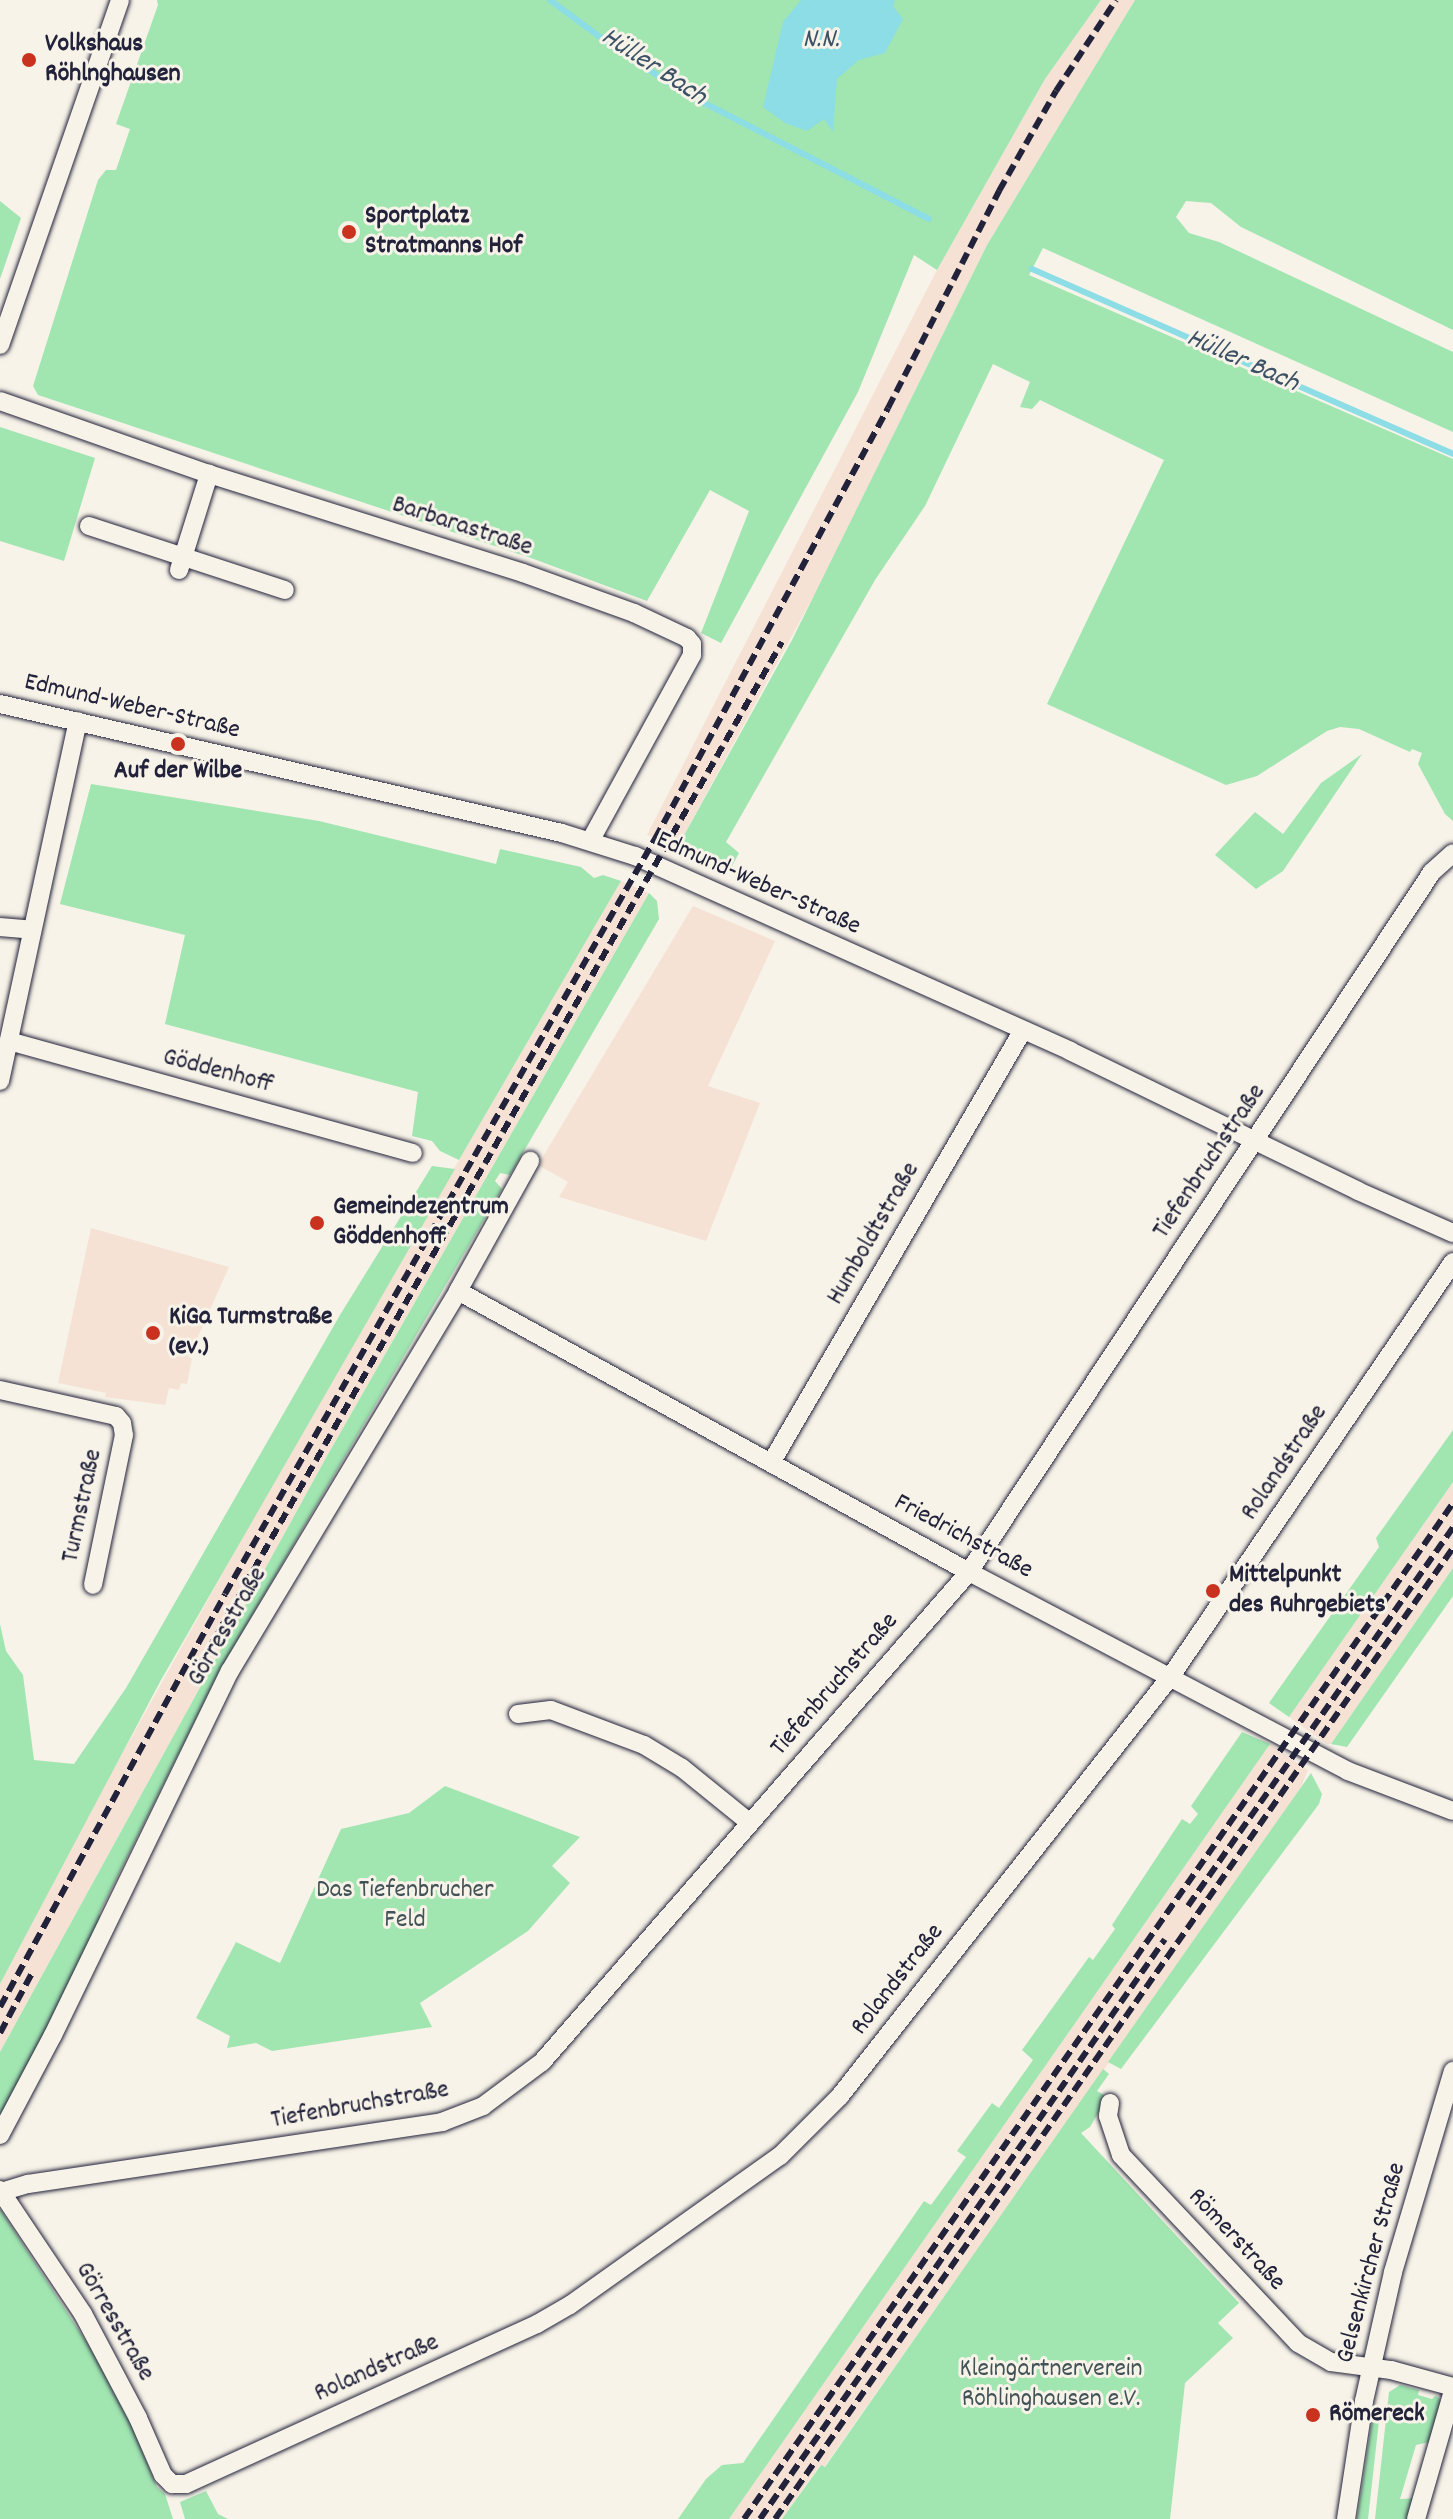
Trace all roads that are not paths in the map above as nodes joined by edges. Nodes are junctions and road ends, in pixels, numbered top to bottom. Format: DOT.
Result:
graph roads {
  1 [pos="120,0"];
  2 [pos="0,345"];
  3 [pos="0,401"];
  4 [pos="209,474"];
  5 [pos="89,526"];
  6 [pos="181,564"];
  7 [pos="285,590"];
  8 [pos="0,704"];
  9 [pos="78,721"];
  10 [pos="590,841"];
  11 [pos="1453,853"];
  12 [pos="0,927"];
  13 [pos="32,930"];
  14 [pos="1022,1032"];
  15 [pos="9,1041"];
  16 [pos="0,1081"];
  17 [pos="1256,1140"];
  18 [pos="413,1153"];
  19 [pos="530,1161"];
  20 [pos="1453,1233"];
  21 [pos="1453,1262"];
  22 [pos="458,1291"];
  23 [pos="0,1390"];
  24 [pos="771,1463"];
  25 [pos="969,1572"];
  26 [pos="93,1585"];
  27 [pos="1171,1676"];
  28 [pos="518,1714"];
  29 [pos="1453,1811"];
  30 [pos="749,1822"];
  31 [pos="1453,2071"];
  32 [pos="1110,2103"];
  33 [pos="0,2135"];
  34 [pos="0,2191"];
  35 [pos="1371,2367"];
  36 [pos="1453,2389"];
  37 [pos="172,2484"];
  38 [pos="1346,2519"];
  39 [pos="1416,2519"];
  1 -- 2 [label="street"];
  3 -- 4 [label="street, Barbarastraße"];
  4 -- 6 [label="street"];
  4 -- 10 [label="street, Barbarastraße"];
  5 -- 6 [label="street"];
  6 -- 7 [label="street"];
  8 -- 9 [label="street, Edmund-Weber-Straße"];
  9 -- 10 [label="street, Edmund-Weber-Straße"];
  9 -- 13 [label="street"];
  10 -- 14 [label="street, Edmund-Weber-Straße"];
  11 -- 17 [label="street, Tiefenbruchstraße"];
  12 -- 13 [label="street"];
  13 -- 15 [label="street"];
  14 -- 17 [label="street, Edmund-Weber-Straße"];
  14 -- 24 [label="street, Humboldtstraße"];
  15 -- 16 [label="street"];
  15 -- 18 [label="street, Göddenhoff"];
  17 -- 20 [label="street, Edmund-Weber-Straße"];
  17 -- 25 [label="street, Tiefenbruchstraße"];
  19 -- 22 [label="street, Görresstraße"];
  21 -- 27 [label="street, Rolandstraße"];
  22 -- 24 [label="street, Friedrichstraße"];
  22 -- 33 [label="street, Görresstraße"];
  23 -- 26 [label="street, Turmstraße"];
  24 -- 25 [label="street, Friedrichstraße"];
  25 -- 27 [label="street, Friedrichstraße"];
  25 -- 30 [label="street, Tiefenbruchstraße"];
  27 -- 29 [label="street, Friedrichstraße"];
  27 -- 37 [label="street, Rolandstraße"];
  28 -- 30 [label="street"];
  30 -- 34 [label="street, Tiefenbruchstraße"];
  31 -- 35 [label="street, Gelsenkircher Straße"];
  32 -- 35 [label="street, Römerstraße"];
  34 -- 37 [label="street, Görresstraße"];
  35 -- 36 [label="street, Römerstraße"];
  35 -- 38 [label="street, Gelsenkircher Straße"];
  36 -- 39 [label="street"];
}
